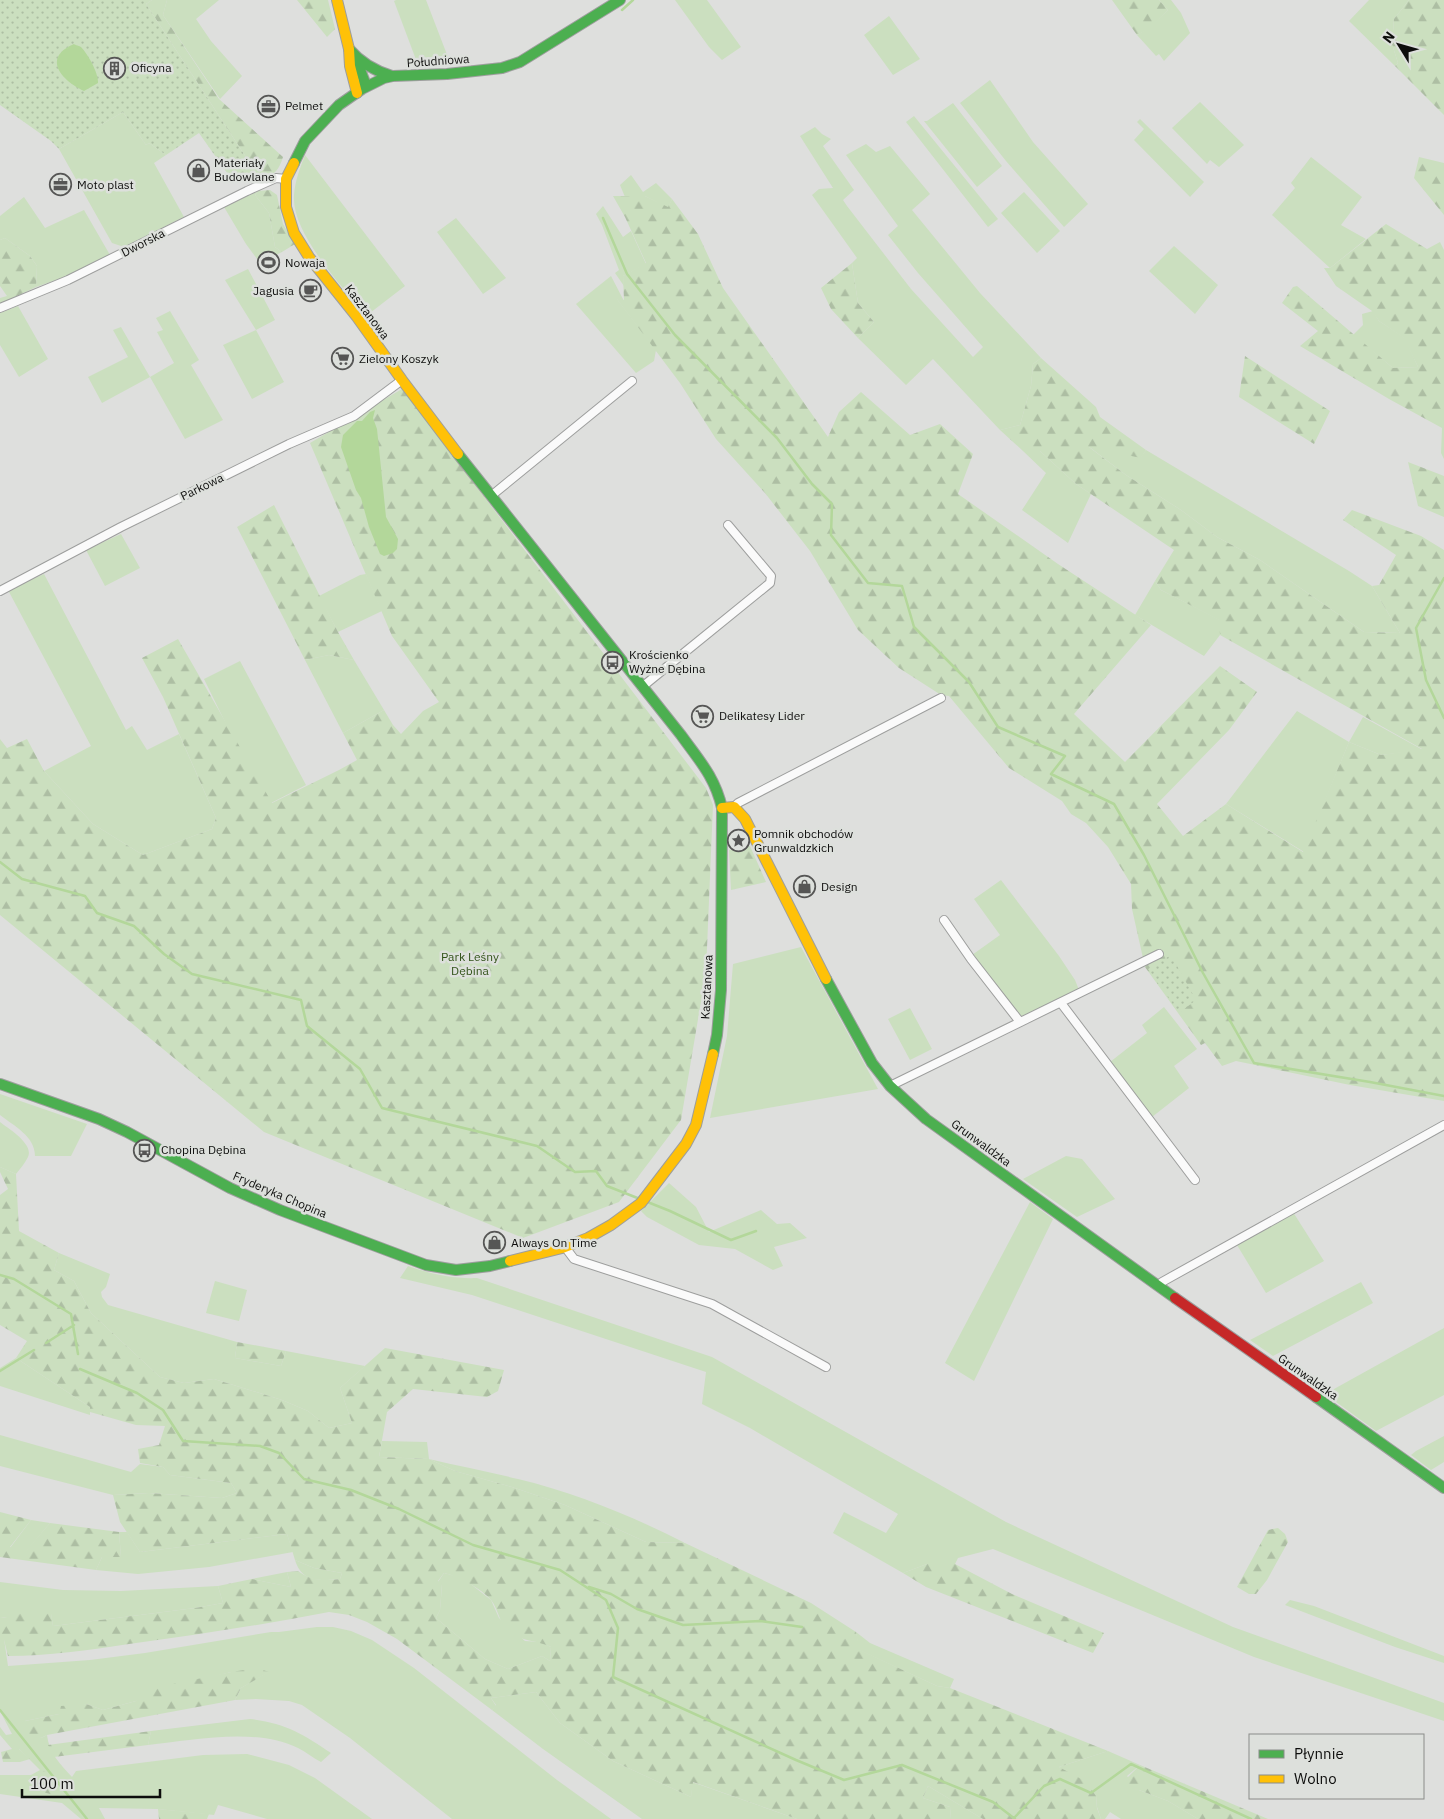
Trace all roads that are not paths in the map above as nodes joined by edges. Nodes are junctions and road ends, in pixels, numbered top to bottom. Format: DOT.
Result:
graph roads {
  1 [pos="337,0"];
  2 [pos="620,0"];
  3 [pos="352,54"];
  4 [pos="393,76"];
  5 [pos="359,91"];
  6 [pos="286,179"];
  7 [pos="0,308"];
  8 [pos="402,380"];
  9 [pos="632,381"];
  10 [pos="491,496"];
  11 [pos="728,525"];
  12 [pos="0,591"];
  13 [pos="642,687"];
  14 [pos="941,698"];
  15 [pos="734,807"];
  16 [pos="722,808"];
  17 [pos="944,920"];
  18 [pos="1160,954"];
  19 [pos="1061,1003"];
  20 [pos="1020,1022"];
  21 [pos="0,1084"];
  22 [pos="890,1086"];
  23 [pos="1444,1125"];
  24 [pos="1195,1180"];
  25 [pos="564,1248"];
  26 [pos="1159,1285"];
  27 [pos="826,1368"];
  28 [pos="1444,1488"];
  1 -- 3 [label="street"];
  2 -- 4 [label="street, Południowa"];
  3 -- 4 [label="street"];
  3 -- 5 [label="street"];
  4 -- 5 [label="street, Południowa"];
  5 -- 6 [label="street, Południowa"];
  6 -- 7 [label="street, Dworska"];
  6 -- 8 [label="street, Kasztanowa"];
  8 -- 10 [label="street, Kasztanowa"];
  8 -- 12 [label="street, Parkowa"];
  9 -- 10 [label="street"];
  10 -- 13 [label="street, Kasztanowa"];
  11 -- 13 [label="street"];
  13 -- 16 [label="street, Kasztanowa"];
  14 -- 15 [label="street"];
  15 -- 16 [label="street"];
  15 -- 22 [label="street, Grunwaldzka"];
  16 -- 25 [label="street, Kasztanowa"];
  17 -- 20 [label="street"];
  18 -- 19 [label="street"];
  19 -- 20 [label="street"];
  19 -- 24 [label="street"];
  20 -- 22 [label="street"];
  21 -- 25 [label="street, Fryderyka Chopina"];
  22 -- 26 [label="street, Grunwaldzka"];
  23 -- 26 [label="street"];
  25 -- 27 [label="street"];
  26 -- 28 [label="street, Grunwaldzka"];
}
